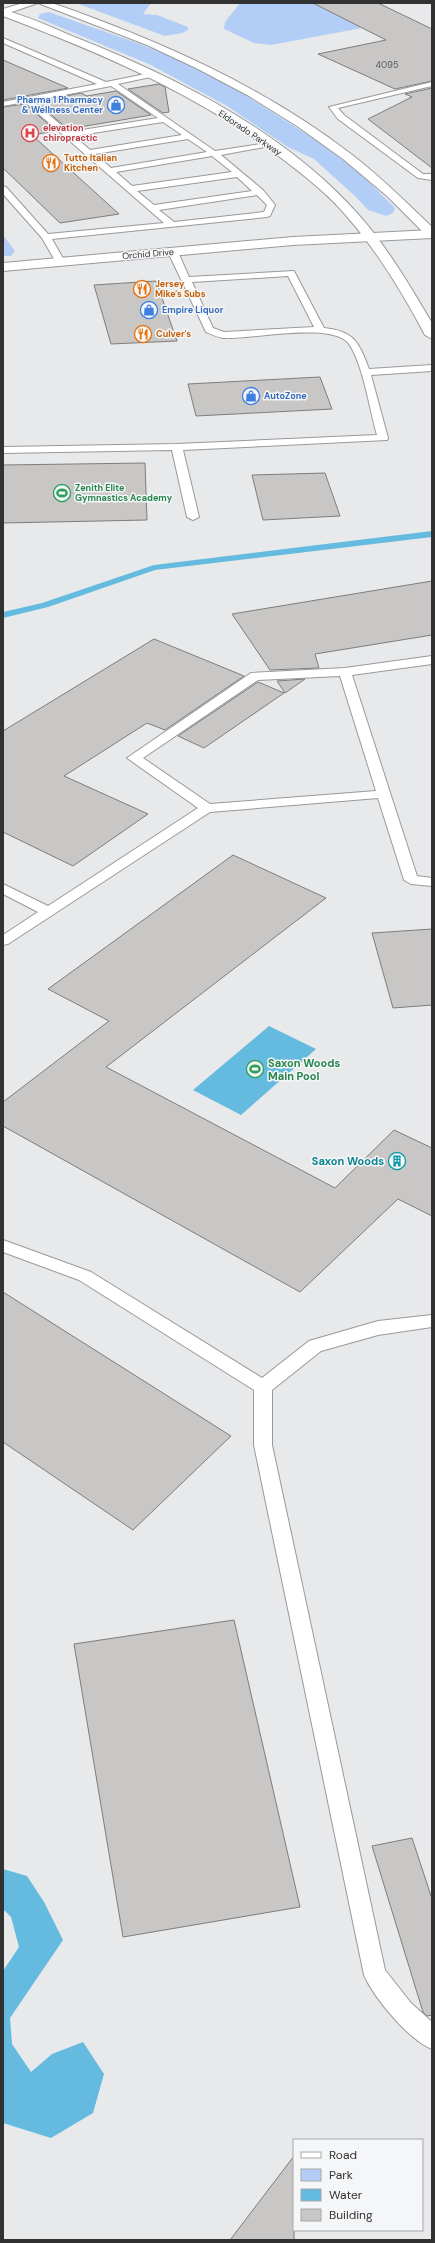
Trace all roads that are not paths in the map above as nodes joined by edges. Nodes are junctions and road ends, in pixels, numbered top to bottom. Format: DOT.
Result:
graph roads {
  1 [pos="33,3"];
  2 [pos="42,3"];
  3 [pos="3,12"];
  4 [pos="3,40"];
  5 [pos="152,74"];
  6 [pos="109,84"];
  7 [pos="432,84"];
  8 [pos="26,99"];
  9 [pos="3,104"];
  10 [pos="164,119"];
  11 [pos="67,135"];
  12 [pos="189,136"];
  13 [pos="270,144"];
  14 [pos="88,153"];
  15 [pos="212,154"];
  16 [pos="108,171"];
  17 [pos="238,174"];
  18 [pos="432,177"];
  19 [pos="3,189"];
  20 [pos="130,189"];
  21 [pos="260,192"];
  22 [pos="152,208"];
  23 [pos="426,221"];
  24 [pos="172,225"];
  25 [pos="361,226"];
  26 [pos="432,234"];
  27 [pos="46,236"];
  28 [pos="371,239"];
  29 [pos="293,241"];
  30 [pos="173,252"];
  31 [pos="60,262"];
  32 [pos="3,267"];
  33 [pos="187,280"];
  34 [pos="320,330"];
  35 [pos="432,335"];
  36 [pos="432,368"];
  37 [pos="366,372"];
  38 [pos="178,448"];
  39 [pos="3,450"];
  40 [pos="193,517"];
  41 [pos="432,660"];
  42 [pos="345,672"];
  43 [pos="384,794"];
  44 [pos="207,808"];
  45 [pos="432,882"];
  46 [pos="3,888"];
  47 [pos="48,911"];
  48 [pos="3,941"];
  49 [pos="3,1246"];
  50 [pos="432,1321"];
  51 [pos="263,1387"];
  52 [pos="432,2038"];
  1 -- 3 [label="main road"];
  2 -- 23 [label="main road"];
  3 -- 5 [label="main road, Eldorado Parkway"];
  4 -- 6 [label="lane"];
  5 -- 6 [label="lane"];
  5 -- 13 [label="main road, Eldorado Parkway"];
  6 -- 8 [label="lane"];
  6 -- 10 [label="lane"];
  7 -- 18 [label="lane"];
  8 -- 9 [label="lane"];
  8 -- 11 [label="lane"];
  10 -- 11 [label="lane"];
  10 -- 12 [label="lane"];
  11 -- 14 [label="lane"];
  12 -- 14 [label="lane"];
  12 -- 15 [label="lane"];
  13 -- 15 [label="lane"];
  13 -- 25 [label="main road, Eldorado Parkway"];
  14 -- 16 [label="lane"];
  15 -- 16 [label="lane"];
  15 -- 17 [label="lane"];
  16 -- 20 [label="lane"];
  17 -- 20 [label="lane"];
  17 -- 21 [label="lane"];
  19 -- 27 [label="lane"];
  20 -- 22 [label="lane"];
  21 -- 22 [label="lane"];
  21 -- 24 [label="lane"];
  22 -- 24 [label="lane"];
  23 -- 25 [label="main road, Orchid Drive"];
  23 -- 26 [label="main road"];
  24 -- 27 [label="lane"];
  25 -- 28 [label="main road, Eldorado Parkway"];
  25 -- 29 [label="main road, Orchid Drive"];
  26 -- 28 [label="main road, Orchid Drive"];
  27 -- 31 [label="lane"];
  28 -- 29 [label="main road, Orchid Drive"];
  28 -- 35 [label="main road, Eldorado Parkway"];
  29 -- 30 [label="main road, Orchid Drive"];
  30 -- 31 [label="main road, Orchid Drive"];
  30 -- 33 [label="lane"];
  31 -- 32 [label="main road, Orchid Drive"];
  33 -- 34 [label="lane"];
  33 -- 34 [label="lane"];
  34 -- 37 [label="lane"];
  36 -- 37 [label="lane"];
  37 -- 38 [label="lane"];
  38 -- 39 [label="lane"];
  38 -- 40 [label="lane"];
  41 -- 42 [label="lane"];
  42 -- 43 [label="lane"];
  42 -- 44 [label="lane"];
  43 -- 44 [label="lane"];
  43 -- 45 [label="lane"];
  44 -- 47 [label="lane"];
  46 -- 47 [label="lane"];
  47 -- 48 [label="lane"];
  49 -- 51 [label="lane"];
  50 -- 51 [label="lane"];
  51 -- 52 [label="lane"];
}
